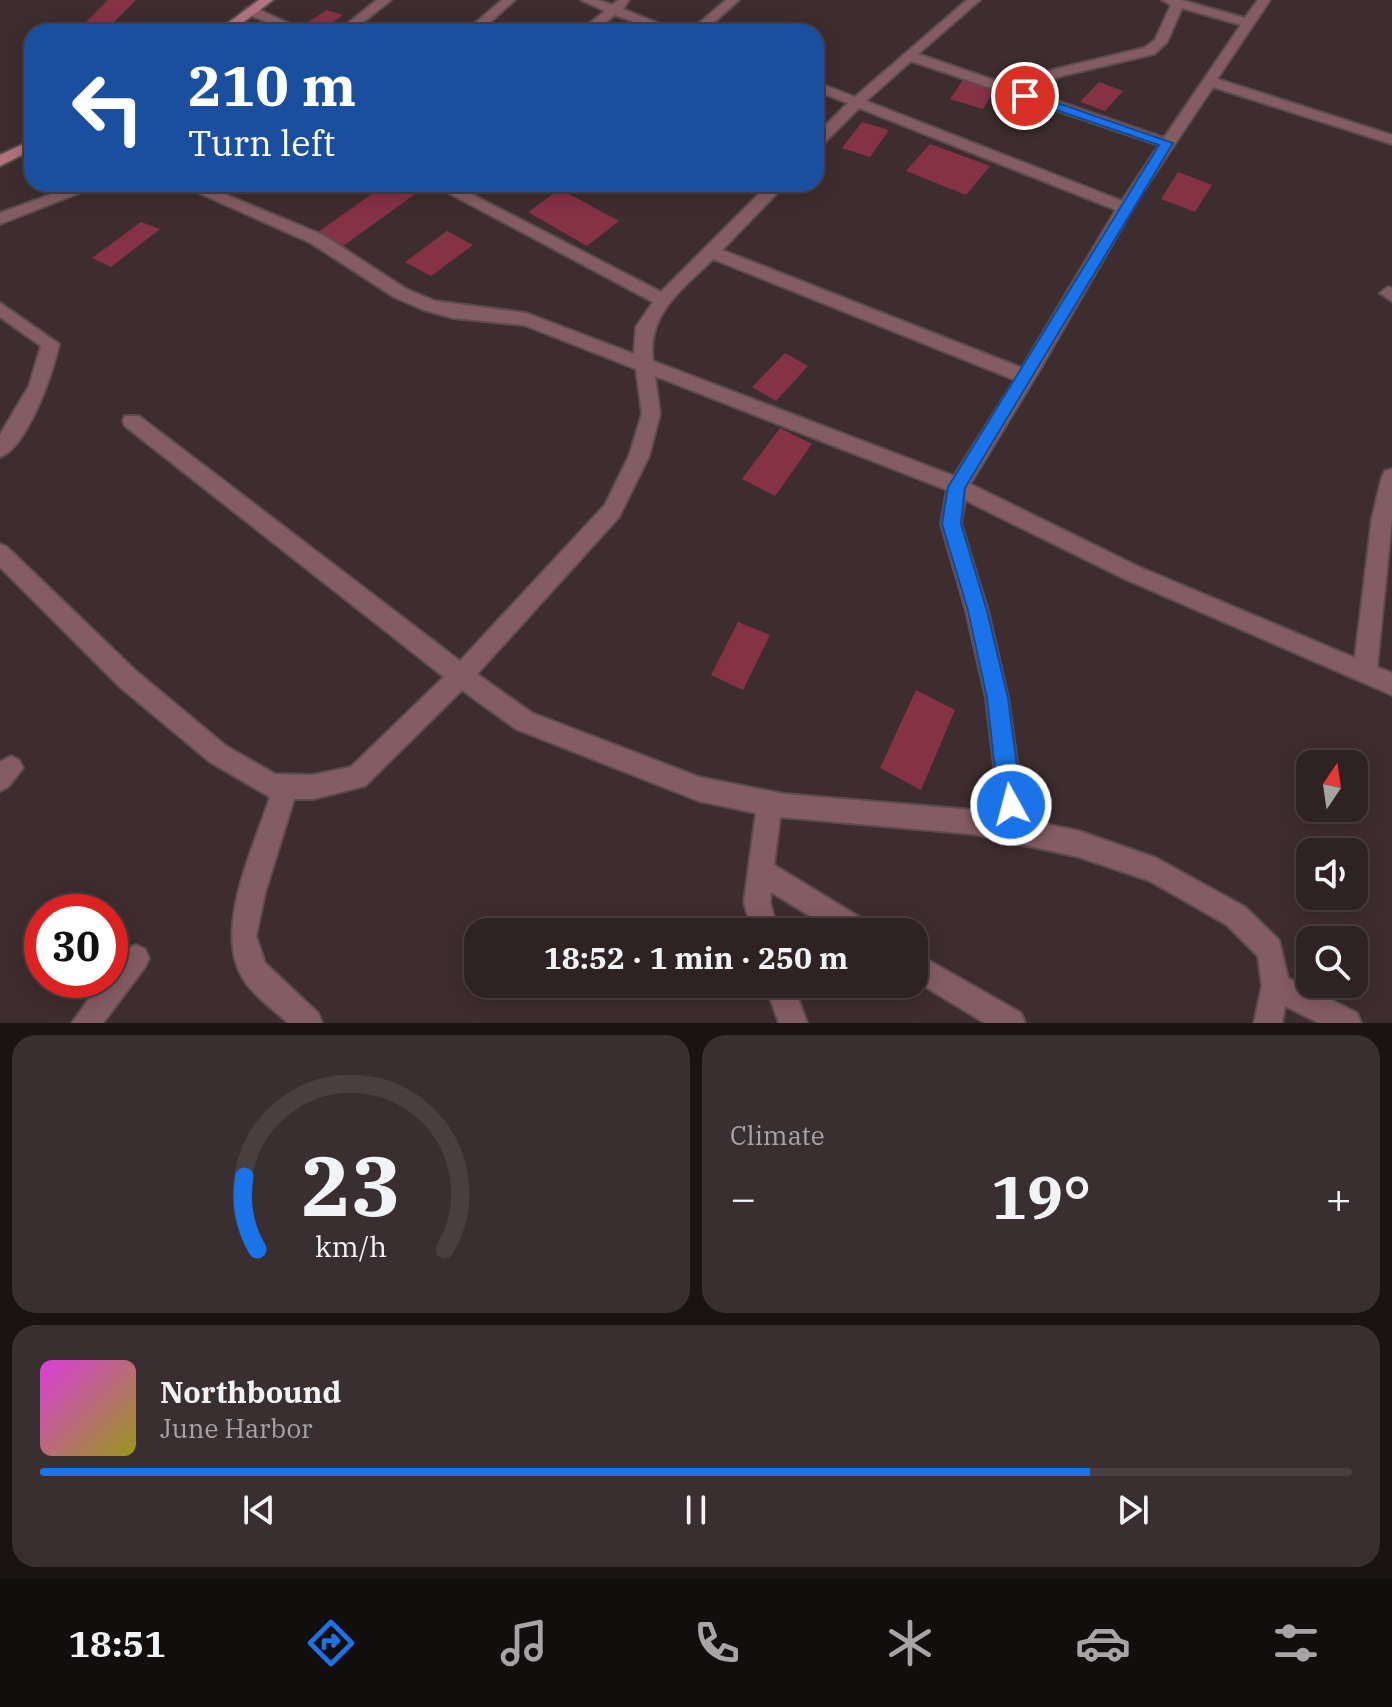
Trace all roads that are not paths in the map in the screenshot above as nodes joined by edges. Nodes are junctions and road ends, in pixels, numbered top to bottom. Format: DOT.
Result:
graph roads {
  1 [pos="267,0"];
  2 [pos="385,0"];
  3 [pos="509,0"];
  4 [pos="587,0"];
  5 [pos="627,0"];
  6 [pos="733,0"];
  7 [pos="974,0"];
  8 [pos="1264,0"];
  9 [pos="1173,1"];
  10 [pos="615,9"];
  11 [pos="251,11"];
  12 [pos="1248,23"];
  13 [pos="233,24"];
  14 [pos="283,24"];
  15 [pos="354,24"];
  16 [pos="480,24"];
  17 [pos="595,24"];
  18 [pos="653,24"];
  19 [pos="704,24"];
  20 [pos="910,56"];
  21 [pos="1209,81"];
  22 [pos="824,89"];
  23 [pos="1009,89"];
  24 [pos="855,101"];
  25 [pos="824,134"];
  26 [pos="1392,140"];
  27 [pos="1166,143"];
  28 [pos="24,148"];
  29 [pos="0,161"];
  30 [pos="73,192"];
  31 [pos="206,192"];
  32 [pos="455,192"];
  33 [pos="770,192"];
  34 [pos="1125,208"];
  35 [pos="0,219"];
  36 [pos="711,252"];
  37 [pos="663,300"];
  38 [pos="0,309"];
  39 [pos="645,367"];
  40 [pos="1026,377"];
  41 [pos="132,421"];
  42 [pos="0,449"];
  43 [pos="1392,477"];
  44 [pos="957,487"];
  45 [pos="0,553"];
  46 [pos="1365,672"];
  47 [pos="461,676"];
  48 [pos="1392,684"];
  49 [pos="286,786"];
  50 [pos="769,804"];
  51 [pos="1014,831"];
  52 [pos="760,871"];
  53 [pos="761,918"];
  54 [pos="837,918"];
  55 [pos="136,958"];
  56 [pos="928,973"];
  57 [pos="1276,986"];
  58 [pos="784,998"];
  59 [pos="86,1023"];
  60 [pos="308,1023"];
  61 [pos="793,1023"];
  62 [pos="1011,1023"];
  63 [pos="1268,1023"];
  64 [pos="1347,1023"];
  1 -- 11 [label="street"];
  2 -- 15 [label="street"];
  3 -- 16 [label="street"];
  4 -- 10 [label="street"];
  5 -- 10 [label="street"];
  6 -- 19 [label="street"];
  7 -- 20 [label="street"];
  8 -- 12 [label="street"];
  9 -- 12 [label="street"];
  9 -- 23 [label="street"];
  10 -- 17 [label="street"];
  10 -- 18 [label="street"];
  11 -- 13 [label="street"];
  11 -- 14 [label="street"];
  12 -- 21 [label="street"];
  20 -- 23 [label="street"];
  20 -- 24 [label="street"];
  21 -- 26 [label="street"];
  21 -- 27 [label="street"];
  22 -- 24 [label="street"];
  23 -- 27 [label="street"];
  24 -- 25 [label="street"];
  24 -- 34 [label="street"];
  27 -- 34 [label="street"];
  28 -- 29 [label="street"];
  30 -- 35 [label="street"];
  31 -- 39 [label="street"];
  32 -- 37 [label="street"];
  33 -- 36 [label="street"];
  34 -- 40 [label="street"];
  36 -- 37 [label="street"];
  36 -- 40 [label="street"];
  37 -- 39 [label="street"];
  38 -- 42 [label="street"];
  39 -- 44 [label="street"];
  39 -- 47 [label="street"];
  40 -- 44 [label="street"];
  41 -- 47 [label="street"];
  43 -- 46 [label="street"];
  44 -- 46 [label="street"];
  44 -- 51 [label="street"];
  45 -- 49 [label="street"];
  46 -- 48 [label="street"];
  47 -- 49 [label="street"];
  47 -- 50 [label="street"];
  49 -- 60 [label="street"];
  50 -- 51 [label="street"];
  50 -- 52 [label="street"];
  51 -- 57 [label="street"];
  52 -- 53 [label="street"];
  52 -- 54 [label="street"];
  55 -- 59 [label="street"];
  56 -- 62 [label="street"];
  57 -- 63 [label="street"];
  57 -- 64 [label="street"];
  58 -- 61 [label="street"];
}
